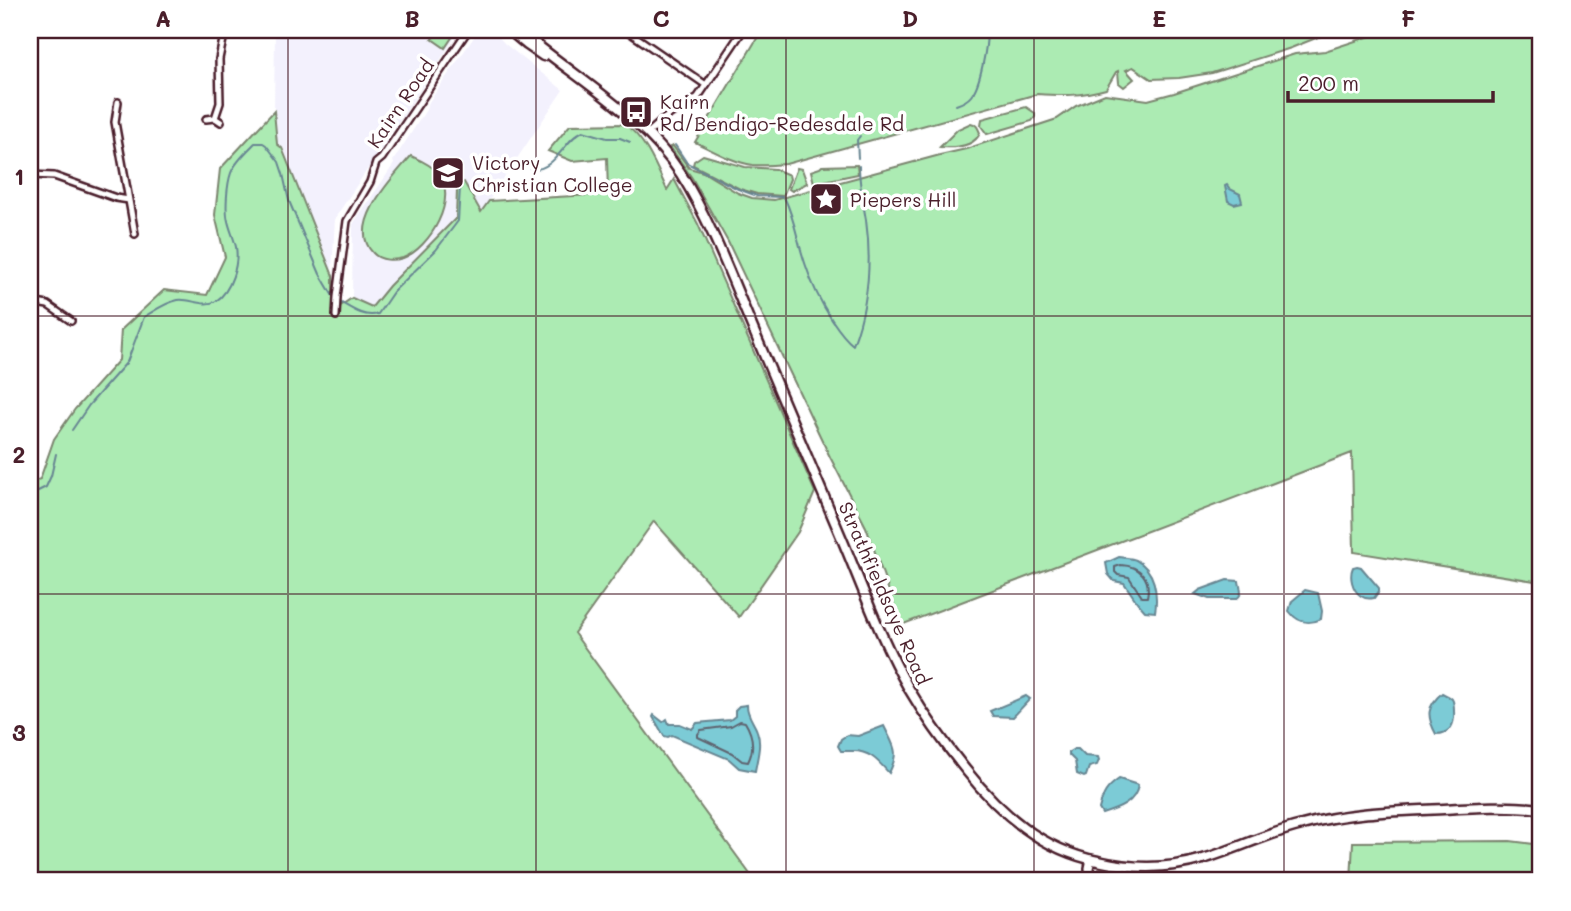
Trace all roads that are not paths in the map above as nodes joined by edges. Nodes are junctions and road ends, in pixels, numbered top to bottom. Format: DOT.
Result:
graph roads {
  1 [pos="225,30"];
  2 [pos="468,30"];
  3 [pos="509,30"];
  4 [pos="519,30"];
  5 [pos="626,30"];
  6 [pos="743,30"];
  7 [pos="706,85"];
  8 [pos="593,89"];
  9 [pos="118,102"];
  10 [pos="206,120"];
  11 [pos="647,135"];
  12 [pos="30,174"];
  13 [pos="129,200"];
  14 [pos="135,234"];
  15 [pos="30,302"];
  16 [pos="336,316"];
  17 [pos="71,321"];
  18 [pos="1541,809"];
  19 [pos="1091,859"];
  20 [pos="1090,881"];
  1 -- 10 [label="street"];
  2 -- 16 [label="street, Kairn Road"];
  3 -- 8 [label="main road"];
  4 -- 8 [label="main road"];
  5 -- 7 [label="street"];
  6 -- 7 [label="street"];
  7 -- 11 [label="street"];
  8 -- 11 [label="main road, Strathfieldsaye Road"];
  9 -- 13 [label="street"];
  11 -- 19 [label="main road, Strathfieldsaye Road"];
  12 -- 13 [label="street"];
  13 -- 14 [label="street"];
  15 -- 17 [label="street"];
  18 -- 19 [label="main road, Strathfieldsaye Road"];
  19 -- 20 [label="street"];
}
